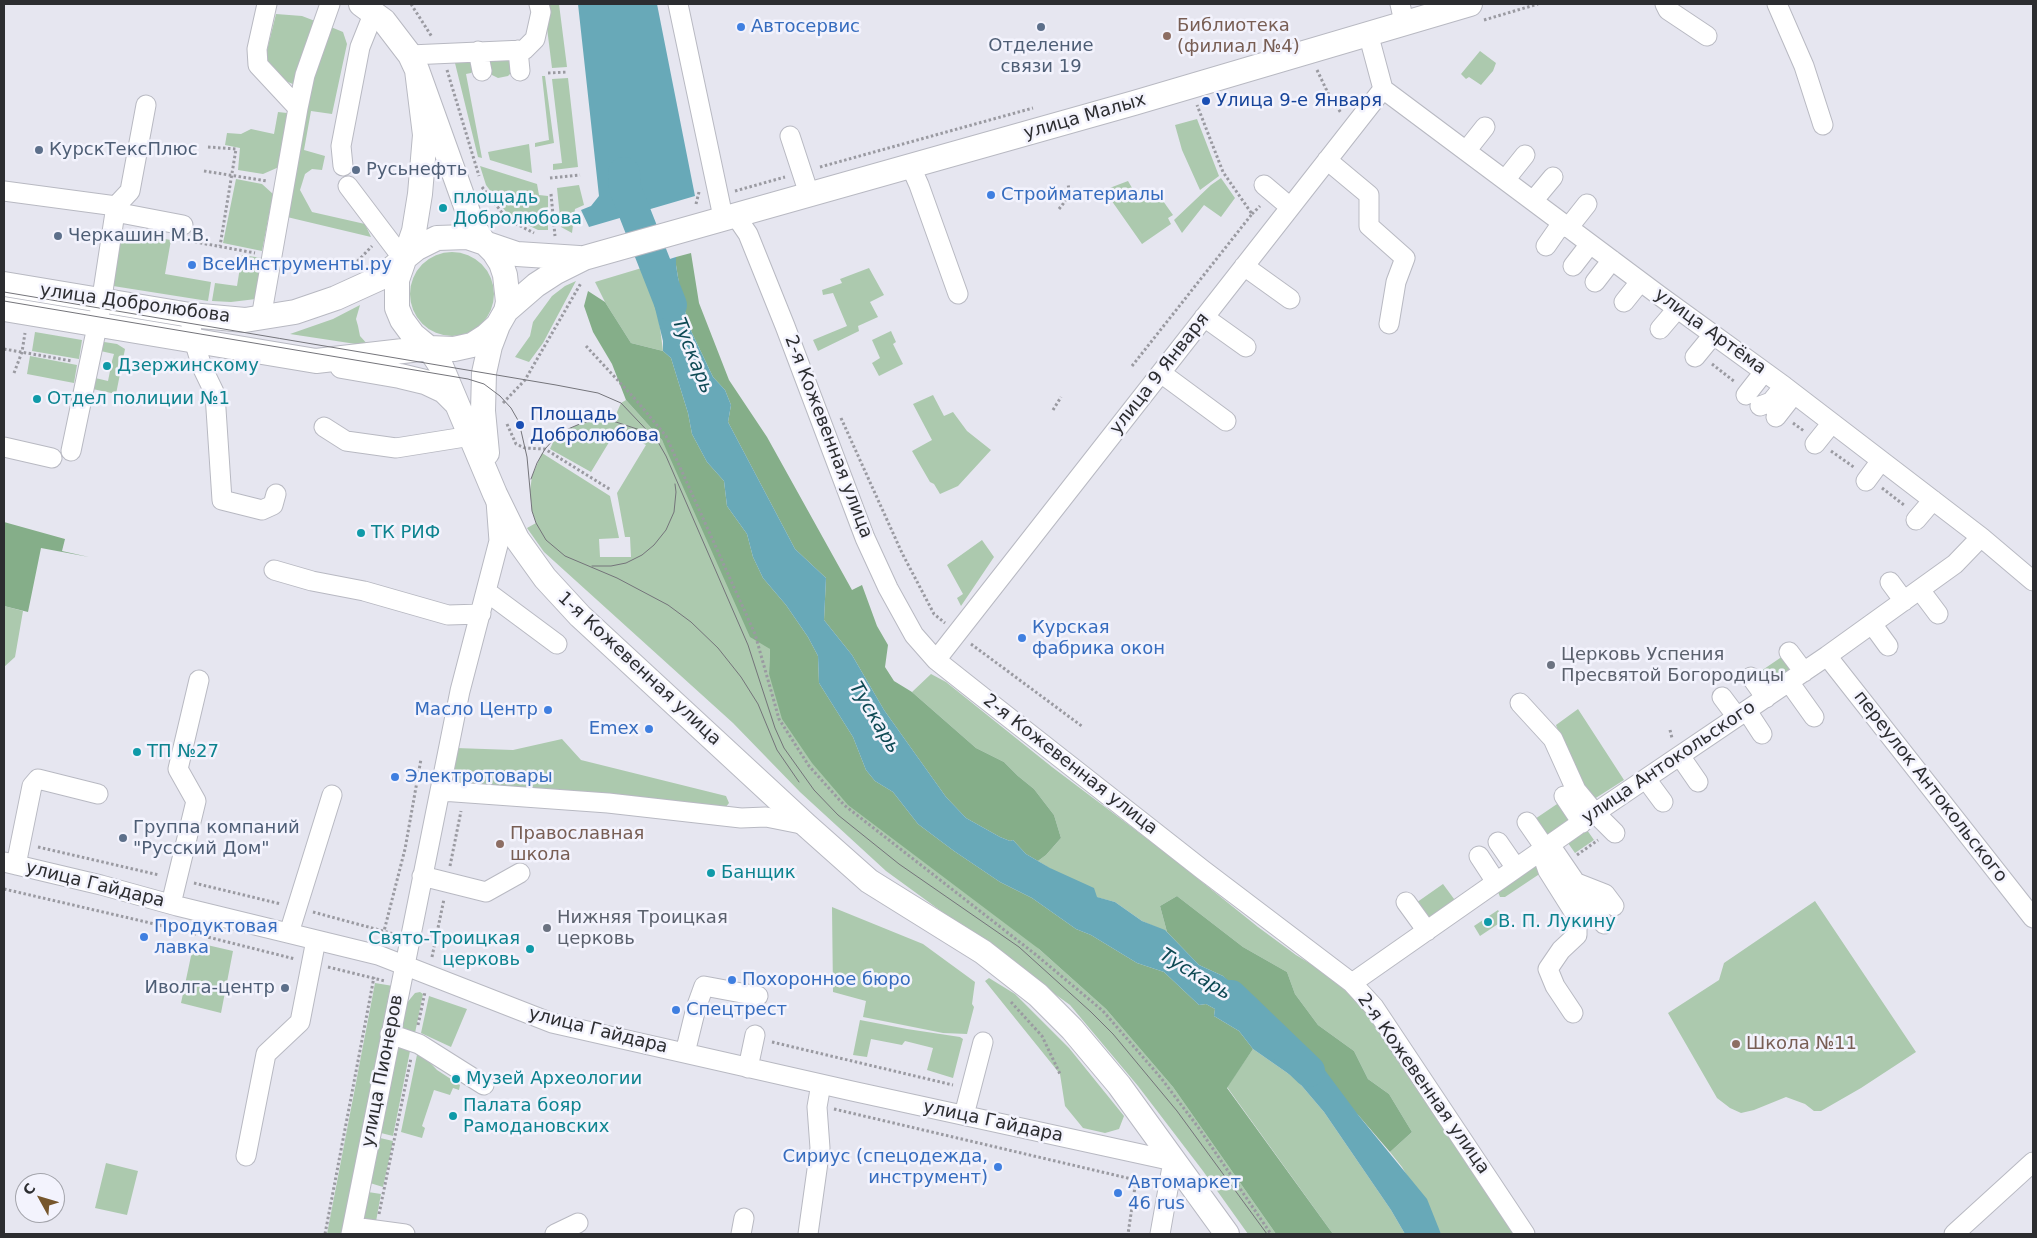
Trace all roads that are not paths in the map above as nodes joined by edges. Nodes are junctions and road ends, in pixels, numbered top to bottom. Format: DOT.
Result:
graph roads {
  1 [pos="267,4"];
  2 [pos="330,4"];
  3 [pos="539,4"];
  4 [pos="678,4"];
  5 [pos="1470,4"];
  6 [pos="1666,4"];
  7 [pos="1777,4"];
  8 [pos="367,8"];
  9 [pos="1402,13"];
  10 [pos="1368,33"];
  11 [pos="1707,36"];
  12 [pos="518,50"];
  13 [pos="478,51"];
  14 [pos="413,62"];
  15 [pos="482,71"];
  16 [pos="520,71"];
  17 [pos="1383,89"];
  18 [pos="146,105"];
  19 [pos="298,108"];
  20 [pos="1823,125"];
  21 [pos="1485,127"];
  22 [pos="790,136"];
  23 [pos="1466,151"];
  24 [pos="1525,155"];
  25 [pos="1327,160"];
  26 [pos="343,166"];
  27 [pos="910,166"];
  28 [pos="1552,177"];
  29 [pos="1505,180"];
  30 [pos="1264,185"];
  31 [pos="348,186"];
  32 [pos="4,191"];
  33 [pos="809,194"];
  34 [pos="1533,202"];
  35 [pos="1587,204"];
  36 [pos="1290,207"];
  37 [pos="116,209"];
  38 [pos="729,216"];
  39 [pos="183,225"];
  40 [pos="1565,226"];
  41 [pos="485,243"];
  42 [pos="1590,244"];
  43 [pos="1546,246"];
  44 [pos="584,258"];
  45 [pos="404,260"];
  46 [pos="1612,260"];
  47 [pos="1244,266"];
  48 [pos="1573,266"];
  49 [pos="1596,282"];
  50 [pos="1640,282"];
  51 [pos="4,284"];
  52 [pos="958,294"];
  53 [pos="1290,299"];
  54 [pos="101,300"];
  55 [pos="1624,302"];
  56 [pos="4,309"];
  57 [pos="1676,309"];
  58 [pos="190,315"];
  59 [pos="1204,317"];
  60 [pos="261,318"];
  61 [pos="502,318"];
  62 [pos="97,324"];
  63 [pos="1389,324"];
  64 [pos="1660,329"];
  65 [pos="1713,335"];
  66 [pos="194,340"];
  67 [pos="1246,346"];
  68 [pos="429,348"];
  69 [pos="1695,357"];
  70 [pos="316,361"];
  71 [pos="1760,369"];
  72 [pos="1161,373"];
  73 [pos="1789,390"];
  74 [pos="460,409"];
  75 [pos="1226,421"];
  76 [pos="1831,424"];
  77 [pos="324,427"];
  78 [pos="472,436"];
  79 [pos="1815,444"];
  80 [pos="4,447"];
  81 [pos="71,451"];
  82 [pos="52,458"];
  83 [pos="1884,464"];
  84 [pos="1870,484"];
  85 [pos="276,494"];
  86 [pos="495,494"];
  87 [pos="1932,500"];
  88 [pos="1916,520"];
  89 [pos="1981,537"];
  90 [pos="274,570"];
  91 [pos="2033,580"];
  92 [pos="1890,582"];
  93 [pos="1920,590"];
  94 [pos="487,592"];
  95 [pos="1904,601"];
  96 [pos="481,614"];
  97 [pos="1938,614"];
  98 [pos="1872,624"];
  99 [pos="557,644"];
  100 [pos="1888,646"];
  101 [pos="1789,652"];
  102 [pos="1827,656"];
  103 [pos="936,660"];
  104 [pos="1751,677"];
  105 [pos="200,680"];
  106 [pos="1784,685"];
  107 [pos="1722,697"];
  108 [pos="1520,703"];
  109 [pos="1796,712"];
  110 [pos="1742,714"];
  111 [pos="1814,717"];
  112 [pos="1762,734"];
  113 [pos="1680,756"];
  114 [pos="1646,779"];
  115 [pos="1698,782"];
  116 [pos="441,792"];
  117 [pos="98,794"];
  118 [pos="332,795"];
  119 [pos="1564,796"];
  120 [pos="1663,802"];
  121 [pos="1588,818"];
  122 [pos="1527,822"];
  123 [pos="806,826"];
  124 [pos="1609,837"];
  125 [pos="1498,842"];
  126 [pos="1546,848"];
  127 [pos="1478,856"];
  128 [pos="10,863"];
  129 [pos="1516,868"];
  130 [pos="520,873"];
  131 [pos="422,876"];
  132 [pos="1496,882"];
  133 [pos="1577,884"];
  134 [pos="1406,902"];
  135 [pos="171,904"];
  136 [pos="1614,906"];
  137 [pos="2033,918"];
  138 [pos="1604,924"];
  139 [pos="1427,930"];
  140 [pos="289,933"];
  141 [pos="316,940"];
  142 [pos="404,963"];
  143 [pos="1352,983"];
  144 [pos="758,996"];
  145 [pos="1573,1013"];
  146 [pos="390,1034"];
  147 [pos="755,1036"];
  148 [pos="983,1042"];
  149 [pos="685,1053"];
  150 [pos="748,1068"];
  151 [pos="821,1084"];
  152 [pos="484,1085"];
  153 [pos="964,1116"];
  154 [pos="246,1156"];
  155 [pos="1173,1161"];
  156 [pos="2033,1162"];
  157 [pos="578,1223"];
  158 [pos="352,1230"];
  159 [pos="405,1234"];
  160 [pos="555,1234"];
  161 [pos="808,1234"];
  162 [pos="1160,1234"];
  163 [pos="1227,1234"];
  164 [pos="1525,1234"];
  165 [pos="1954,1234"];
  1 -- 19 [label="street"];
  2 -- 19 [label="street"];
  3 -- 12 [label="street"];
  4 -- 38 [label="street"];
  5 -- 9 [label="main road, улица Малых"];
  6 -- 11 [label="street"];
  7 -- 20 [label="street"];
  8 -- 14 [label="main road"];
  8 -- 26 [label="street"];
  9 -- 10 [label="main road, улица Малых"];
  10 -- 17 [label="street"];
  10 -- 27 [label="main road, улица Малых"];
  12 -- 13 [label="street"];
  12 -- 16 [label="street"];
  13 -- 14 [label="street"];
  13 -- 15 [label="street"];
  14 -- 41 [label="main road"];
  14 -- 45 [label="main road"];
  17 -- 23 [label="street, улица Артёма"];
  17 -- 25 [label="street, улица 9 Января"];
  18 -- 37 [label="street"];
  19 -- 60 [label="street"];
  21 -- 23 [label="street"];
  22 -- 33 [label="street"];
  23 -- 29 [label="street, улица Артёма"];
  24 -- 29 [label="street"];
  25 -- 36 [label="street, улица 9 Января"];
  25 -- 63 [label="street"];
  27 -- 33 [label="main road, улица Малых"];
  27 -- 52 [label="street"];
  28 -- 34 [label="street"];
  29 -- 34 [label="street, улица Артёма"];
  30 -- 36 [label="street"];
  31 -- 45 [label="street"];
  32 -- 37 [label="street"];
  33 -- 38 [label="main road, улица Малых"];
  34 -- 40 [label="street, улица Артёма"];
  35 -- 40 [label="street"];
  36 -- 47 [label="street, улица 9 Января"];
  37 -- 39 [label="street"];
  37 -- 54 [label="street"];
  38 -- 44 [label="main road, улица Малых"];
  38 -- 103 [label="street, 2-я Кожевенная улица"];
  40 -- 42 [label="street, улица Артёма"];
  40 -- 43 [label="street"];
  41 -- 44 [label="main road"];
  41 -- 45 [label="main road"];
  41 -- 61 [label="main road"];
  42 -- 46 [label="street, улица Артёма"];
  42 -- 48 [label="street"];
  44 -- 61 [label="main road"];
  45 -- 60 [label="main road, улица Добролюбова"];
  45 -- 68 [label="main road"];
  46 -- 49 [label="street"];
  46 -- 50 [label="street, улица Артёма"];
  47 -- 53 [label="street"];
  47 -- 59 [label="street, улица 9 Января"];
  50 -- 55 [label="street"];
  50 -- 57 [label="street, улица Артёма"];
  51 -- 54 [label="main road, улица Добролюбова"];
  54 -- 58 [label="main road, улица Добролюбова"];
  54 -- 62 [label="street"];
  56 -- 62 [label="main road, улица Добролюбова"];
  57 -- 64 [label="street"];
  57 -- 65 [label="street, улица Артёма"];
  58 -- 60 [label="main road, улица Добролюбова"];
  58 -- 66 [label="street"];
  59 -- 67 [label="street"];
  59 -- 72 [label="street, улица 9 Января"];
  61 -- 68 [label="main road"];
  61 -- 86 [label="main road, 1-я Кожевенная улица"];
  62 -- 66 [label="main road, улица Добролюбова"];
  62 -- 81 [label="street"];
  65 -- 69 [label="street"];
  65 -- 71 [label="street, улица Артёма"];
  66 -- 70 [label="main road, улица Добролюбова"];
  66 -- 85 [label="street"];
  68 -- 70 [label="main road, улица Добролюбова"];
  68 -- 74 [label="main road, 1-я Кожевенная улица"];
  70 -- 74 [label="main road"];
  71 -- 73 [label="street, улица Артёма"];
  71 -- 73 [label="street"];
  72 -- 75 [label="street"];
  72 -- 103 [label="street, улица 9 Января"];
  73 -- 76 [label="street, улица Артёма"];
  74 -- 78 [label="main road, 1-я Кожевенная улица"];
  76 -- 79 [label="street"];
  76 -- 83 [label="street, улица Артёма"];
  77 -- 78 [label="street"];
  78 -- 86 [label="main road, 1-я Кожевенная улица"];
  80 -- 82 [label="street"];
  83 -- 84 [label="street"];
  83 -- 87 [label="street, улица Артёма"];
  86 -- 94 [label="street"];
  86 -- 123 [label="main road, 1-я Кожевенная улица"];
  87 -- 88 [label="street"];
  87 -- 89 [label="street, улица Артёма"];
  89 -- 91 [label="street, улица Артёма"];
  89 -- 93 [label="street, улица Антокольского"];
  90 -- 96 [label="street"];
  92 -- 95 [label="street"];
  93 -- 95 [label="street, улица Антокольского"];
  93 -- 97 [label="street"];
  94 -- 96 [label="street"];
  94 -- 99 [label="street"];
  95 -- 98 [label="street, улица Антокольского"];
  96 -- 116 [label="street, улица Пионеров"];
  98 -- 100 [label="street"];
  98 -- 102 [label="street, улица Антокольского"];
  101 -- 106 [label="street"];
  102 -- 106 [label="street, улица Антокольского"];
  102 -- 137 [label="street, переулок Антокольского"];
  103 -- 143 [label="street, 2-я Кожевенная улица"];
  104 -- 106 [label="street"];
  105 -- 135 [label="street"];
  106 -- 109 [label="street"];
  106 -- 110 [label="street, улица Антокольского"];
  106 -- 111 [label="street"];
  107 -- 110 [label="street"];
  108 -- 121 [label="street"];
  110 -- 112 [label="street"];
  110 -- 113 [label="street, улица Антокольского"];
  113 -- 114 [label="street, улица Антокольского"];
  113 -- 115 [label="street"];
  114 -- 120 [label="street"];
  114 -- 121 [label="street, улица Антокольского"];
  116 -- 123 [label="street, 1-я Кожевенная улица"];
  116 -- 131 [label="street, улица Пионеров"];
  117 -- 128 [label="street"];
  118 -- 140 [label="street"];
  119 -- 121 [label="street"];
  121 -- 124 [label="street"];
  121 -- 126 [label="street, улица Антокольского"];
  122 -- 126 [label="street"];
  123 -- 155 [label="main road, 1-я Кожевенная улица"];
  125 -- 129 [label="street"];
  126 -- 129 [label="street, улица Антокольского"];
  126 -- 133 [label="street"];
  126 -- 145 [label="street"];
  127 -- 132 [label="street"];
  128 -- 135 [label="street, улица Гайдара"];
  129 -- 132 [label="street, улица Антокольского"];
  130 -- 131 [label="street"];
  131 -- 142 [label="street, улица Пионеров"];
  132 -- 139 [label="street, улица Антокольского"];
  133 -- 136 [label="street"];
  133 -- 138 [label="street"];
  134 -- 139 [label="street"];
  135 -- 140 [label="street, улица Гайдара"];
  139 -- 143 [label="street, улица Антокольского"];
  140 -- 141 [label="street, улица Гайдара"];
  141 -- 142 [label="street, улица Гайдара"];
  141 -- 154 [label="street"];
  142 -- 146 [label="street, улица Пионеров"];
  142 -- 149 [label="street, улица Гайдара"];
  143 -- 164 [label="street, 2-я Кожевенная улица"];
  144 -- 149 [label="street"];
  146 -- 152 [label="street"];
  146 -- 158 [label="street, улица Пионеров"];
  147 -- 150 [label="street"];
  148 -- 153 [label="street"];
  149 -- 150 [label="street, улица Гайдара"];
  150 -- 151 [label="street, улица Гайдара"];
  151 -- 153 [label="street, улица Гайдара"];
  151 -- 161 [label="street"];
  153 -- 155 [label="street, улица Гайдара"];
  155 -- 162 [label="street"];
  155 -- 163 [label="main road, 1-я Кожевенная улица"];
  156 -- 165 [label="street"];
  157 -- 160 [label="street"];
  158 -- 159 [label="street"];
}
